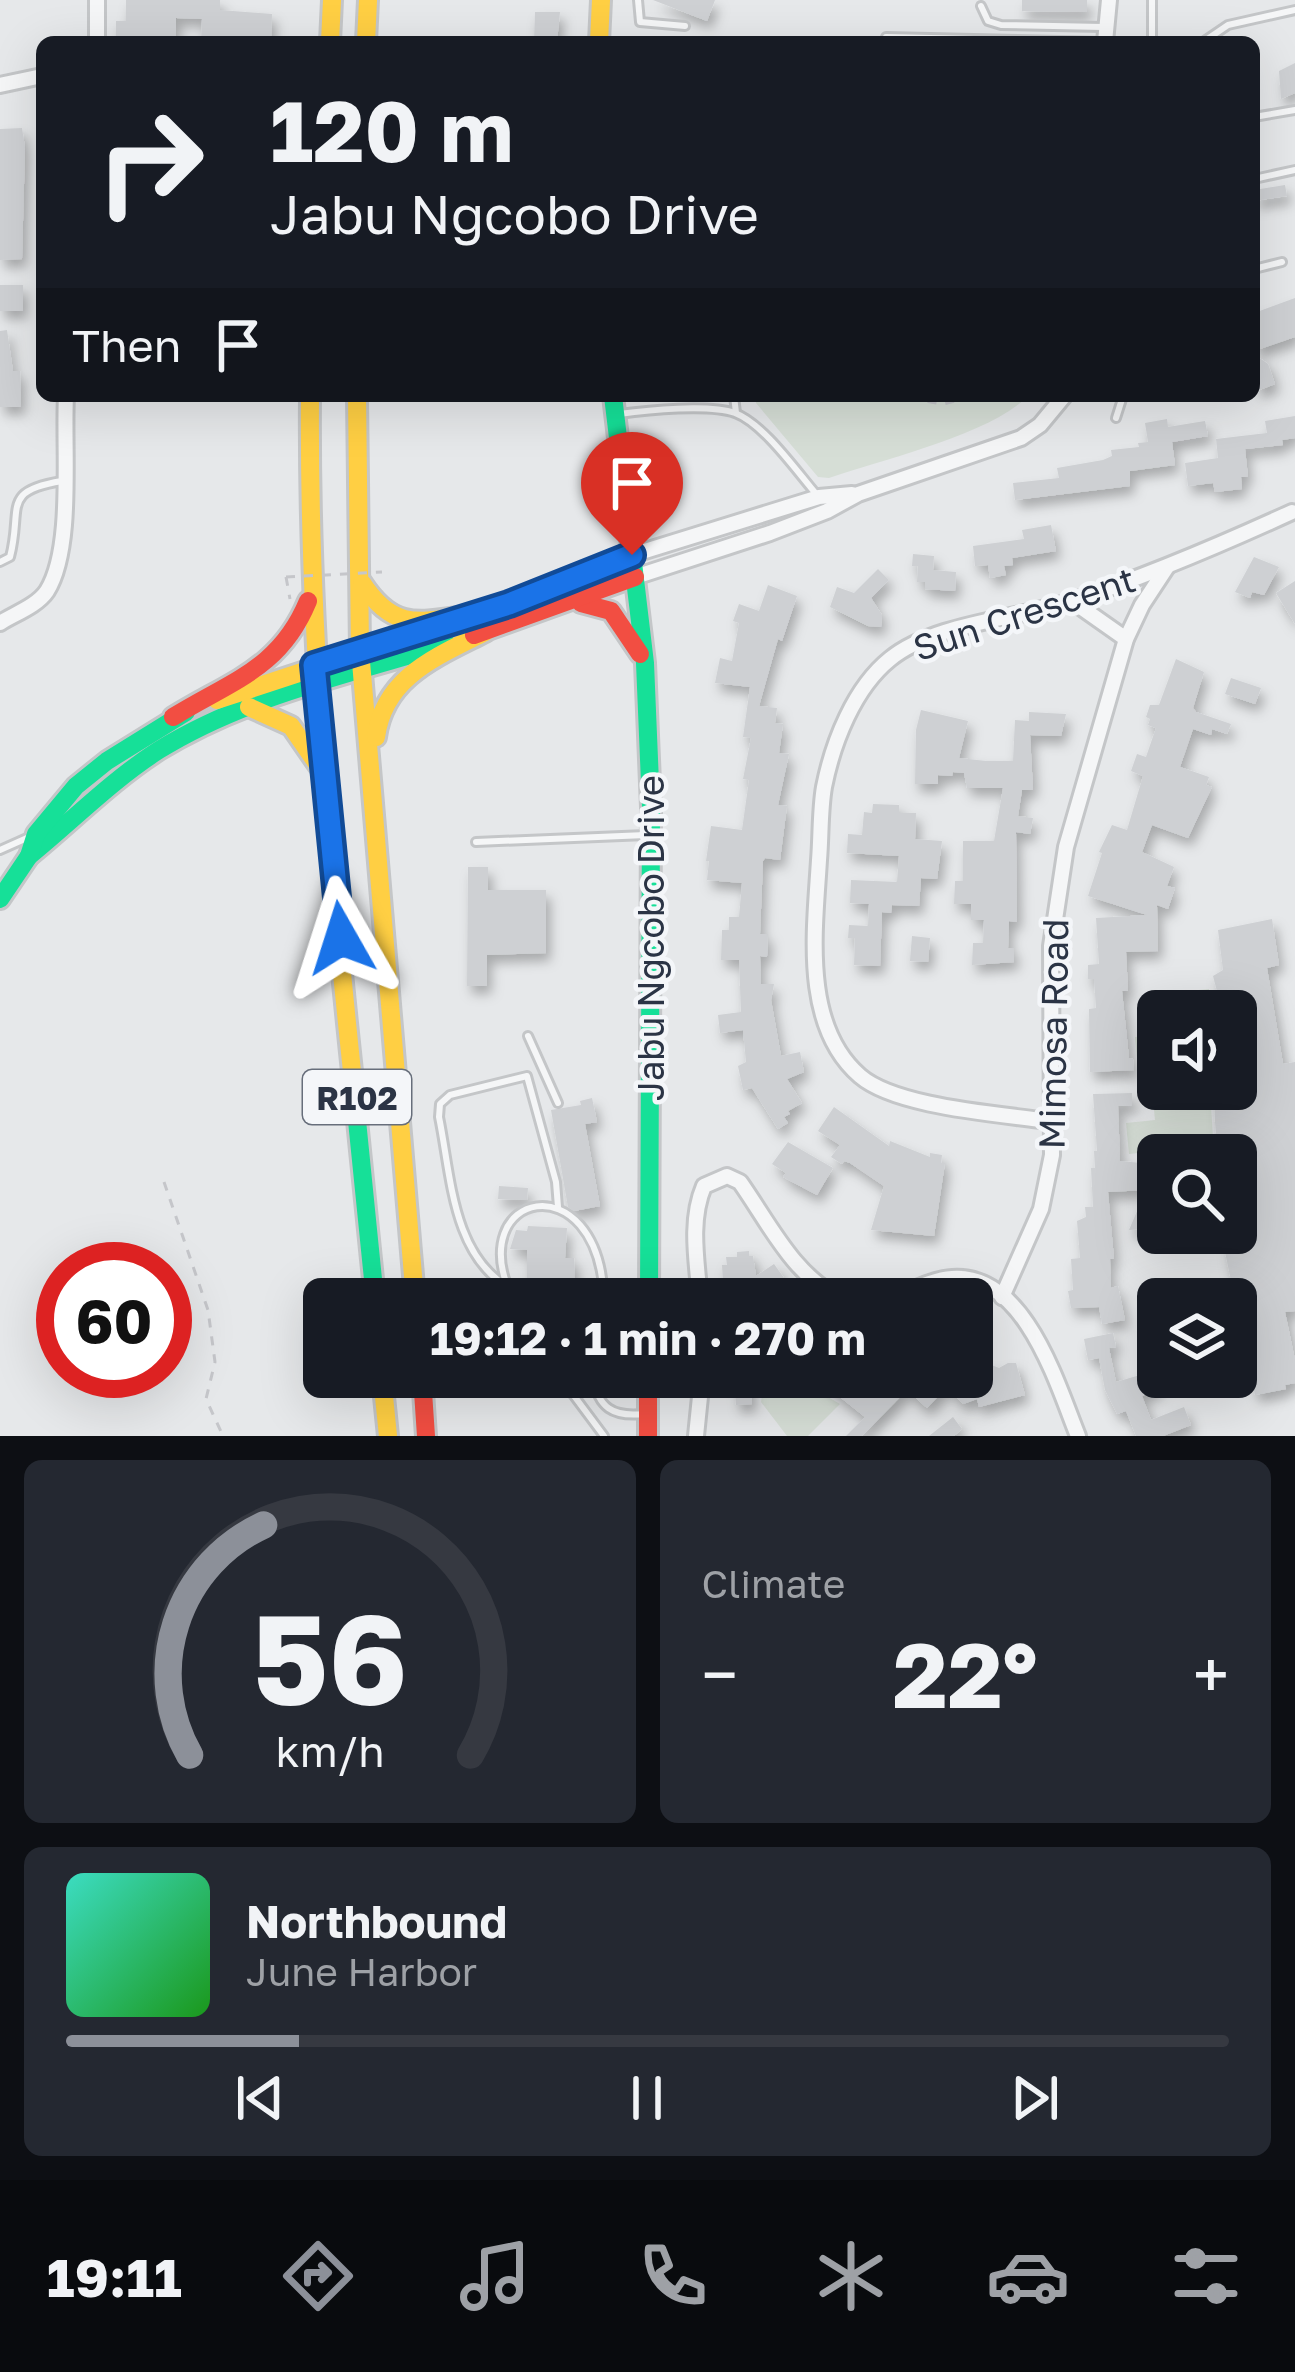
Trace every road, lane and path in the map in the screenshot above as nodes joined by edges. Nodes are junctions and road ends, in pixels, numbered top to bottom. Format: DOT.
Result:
graph roads {
  1 [pos="98,0"];
  2 [pos="332,0"];
  3 [pos="368,0"];
  4 [pos="601,0"];
  5 [pos="638,0"];
  6 [pos="1109,0"];
  7 [pos="1152,0"];
  8 [pos="981,6"];
  9 [pos="1295,10"];
  10 [pos="685,26"];
  11 [pos="97,36"];
  12 [pos="330,36"];
  13 [pos="367,36"];
  14 [pos="599,36"];
  15 [pos="1097,36"];
  16 [pos="1106,36"];
  17 [pos="1153,36"];
  18 [pos="1212,36"];
  19 [pos="36,77"];
  20 [pos="0,85"];
  21 [pos="1295,110"];
  22 [pos="1260,116"];
  23 [pos="1295,170"];
  24 [pos="1260,178"];
  25 [pos="1282,262"];
  26 [pos="1260,268"];
  27 [pos="66,402"];
  28 [pos="310,402"];
  29 [pos="357,402"];
  30 [pos="666,402"];
  31 [pos="735,402"];
  32 [pos="1059,402"];
  33 [pos="1121,402"];
  34 [pos="615,405"];
  35 [pos="665,408"];
  36 [pos="736,413"];
  37 [pos="1115,418"];
  38 [pos="65,481"];
  39 [pos="823,504"];
  40 [pos="1292,512"];
  41 [pos="632,555"];
  42 [pos="0,562"];
  43 [pos="1167,566"];
  44 [pos="382,572"];
  45 [pos="286,577"];
  46 [pos="358,578"];
  47 [pos="635,578"];
  48 [pos="312,590"];
  49 [pos="1072,602"];
  50 [pos="556,606"];
  51 [pos="465,616"];
  52 [pos="0,622"];
  53 [pos="485,632"];
  54 [pos="1126,639"];
  55 [pos="360,650"];
  56 [pos="645,663"];
  57 [pos="314,665"];
  58 [pos="362,672"];
  59 [pos="317,687"];
  60 [pos="249,707"];
  61 [pos="173,717"];
  62 [pos="324,776"];
  63 [pos="376,826"];
  64 [pos="36,834"];
  65 [pos="652,835"];
  66 [pos="476,842"];
  67 [pos="0,850"];
  68 [pos="29,856"];
  69 [pos="0,899"];
  70 [pos="528,1036"];
  71 [pos="546,1070"];
  72 [pos="527,1076"];
  73 [pos="558,1102"];
  74 [pos="1054,1122"];
  75 [pos="164,1182"];
  76 [pos="558,1207"];
  77 [pos="373,1278"];
  78 [pos="413,1278"];
  79 [pos="494,1278"];
  80 [pos="506,1278"];
  81 [pos="599,1278"];
  82 [pos="649,1278"];
  83 [pos="699,1278"];
  84 [pos="813,1278"];
  85 [pos="993,1293"];
  86 [pos="1002,1297"];
  87 [pos="384,1398"];
  88 [pos="423,1398"];
  89 [pos="576,1398"];
  90 [pos="600,1398"];
  91 [pos="648,1398"];
  92 [pos="700,1398"];
  93 [pos="648,1414"];
  94 [pos="223,1436"];
  95 [pos="388,1436"];
  96 [pos="426,1436"];
  97 [pos="604,1436"];
  98 [pos="648,1436"];
  99 [pos="696,1436"];
  100 [pos="1078,1436"];
  1 -- 11 [label="street"];
  2 -- 12 [label="main road"];
  3 -- 13 [label="main road"];
  4 -- 14 [label="main road"];
  5 -- 10 [label="lane"];
  6 -- 16 [label="street"];
  7 -- 17 [label="lane"];
  8 -- 15 [label="lane"];
  9 -- 18 [label="lane"];
  19 -- 20 [label="street"];
  21 -- 22 [label="lane"];
  23 -- 24 [label="lane"];
  25 -- 26 [label="lane"];
  27 -- 38 [label="street"];
  28 -- 48 [label="main road, R102"];
  29 -- 46 [label="main road, R102"];
  30 -- 35 [label="lane"];
  31 -- 36 [label="lane"];
  32 -- 39 [label="street"];
  33 -- 37 [label="lane"];
  34 -- 35 [label="lane"];
  34 -- 41 [label="main road, Jabu Ngcobo Drive"];
  35 -- 36 [label="lane"];
  36 -- 39 [label="lane"];
  38 -- 42 [label="lane"];
  38 -- 52 [label="street"];
  39 -- 41 [label="street"];
  39 -- 47 [label="street"];
  40 -- 43 [label="street, Sun Crescent"];
  41 -- 47 [label="main road, Jabu Ngcobo Drive"];
  41 -- 51 [label="main road"];
  43 -- 49 [label="street, Sun Crescent"];
  43 -- 54 [label="street, Mimosa Road"];
  44 -- 45 [label="path, bridge"];
  46 -- 51 [label="main road"];
  46 -- 55 [label="main road, R102"];
  47 -- 50 [label="main road"];
  47 -- 56 [label="main road, Jabu Ngcobo Drive"];
  48 -- 57 [label="main road, R102"];
  48 -- 61 [label="main road"];
  49 -- 54 [label="street"];
  49 -- 74 [label="street, Sun Crescent"];
  50 -- 53 [label="main road"];
  50 -- 56 [label="main road"];
  51 -- 55 [label="main road"];
  53 -- 58 [label="main road"];
  53 -- 63 [label="main road"];
  54 -- 74 [label="street, Mimosa Road"];
  55 -- 57 [label="main road"];
  55 -- 58 [label="main road, R102"];
  56 -- 65 [label="main road, Jabu Ngcobo Drive"];
  57 -- 59 [label="main road, R102"];
  57 -- 61 [label="main road"];
  58 -- 59 [label="main road"];
  58 -- 63 [label="main road, R102"];
  59 -- 60 [label="main road"];
  59 -- 62 [label="main road, R102"];
  60 -- 62 [label="main road"];
  60 -- 68 [label="main road"];
  61 -- 64 [label="main road"];
  62 -- 77 [label="main road, R102"];
  63 -- 78 [label="main road, R102"];
  64 -- 67 [label="lane"];
  64 -- 68 [label="main road"];
  65 -- 66 [label="lane"];
  65 -- 82 [label="main road, Jabu Ngcobo Drive"];
  68 -- 69 [label="main road"];
  70 -- 71 [label="lane"];
  71 -- 72 [label="lane"];
  71 -- 73 [label="lane"];
  72 -- 76 [label="lane"];
  72 -- 79 [label="lane"];
  74 -- 86 [label="street, Mimosa Road"];
  75 -- 94 [label="path"];
  76 -- 80 [label="lane"];
  76 -- 81 [label="lane"];
  83 -- 84 [label="street"];
  85 -- 86 [label="street"];
  86 -- 100 [label="street"];
  87 -- 95 [label="main road"];
  88 -- 96 [label="main road"];
  89 -- 97 [label="lane"];
  90 -- 93 [label="lane"];
  91 -- 93 [label="main road"];
  92 -- 99 [label="street"];
  93 -- 98 [label="main road"];
}
